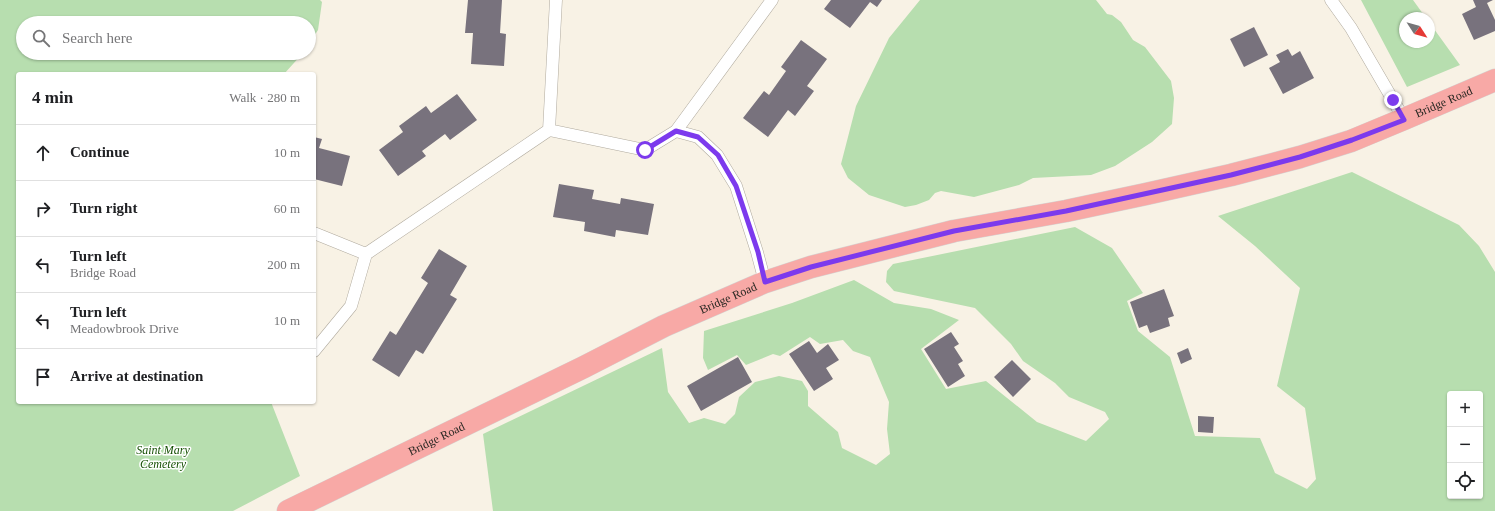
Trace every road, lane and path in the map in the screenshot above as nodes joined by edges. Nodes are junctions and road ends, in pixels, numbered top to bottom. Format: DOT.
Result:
graph roads {
  1 [pos="556,0"];
  2 [pos="772,0"];
  3 [pos="1330,0"];
  4 [pos="1495,80"];
  5 [pos="1404,120"];
  6 [pos="549,130"];
  7 [pos="676,131"];
  8 [pos="316,234"];
  9 [pos="366,254"];
  10 [pos="765,282"];
  11 [pos="316,349"];
  12 [pos="298,509"];
  1 -- 6 [label="lane"];
  2 -- 7 [label="lane"];
  3 -- 5 [label="lane"];
  4 -- 5 [label="main road, Bridge Road"];
  5 -- 10 [label="main road, Bridge Road"];
  6 -- 7 [label="lane"];
  6 -- 9 [label="lane"];
  7 -- 10 [label="lane"];
  8 -- 9 [label="lane"];
  9 -- 11 [label="lane"];
  10 -- 12 [label="main road, Bridge Road"];
}
